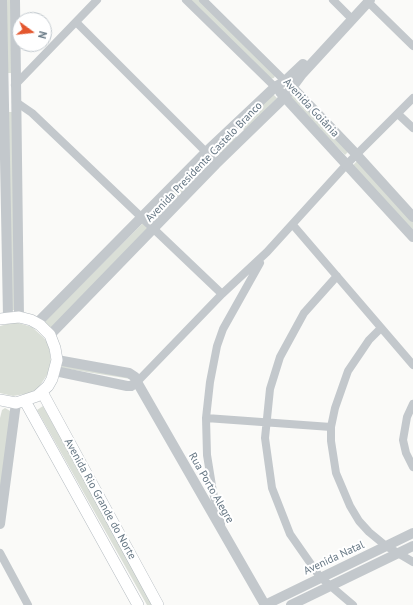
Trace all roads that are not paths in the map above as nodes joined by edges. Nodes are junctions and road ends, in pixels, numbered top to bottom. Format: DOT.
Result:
graph roads {
  1 [pos="2,0"];
  2 [pos="15,0"];
  3 [pos="97,0"];
  4 [pos="186,0"];
  5 [pos="203,0"];
  6 [pos="333,0"];
  7 [pos="367,1"];
  8 [pos="350,17"];
  9 [pos="76,22"];
  10 [pos="413,46"];
  11 [pos="1,81"];
  12 [pos="288,84"];
  13 [pos="15,85"];
  14 [pos="275,87"];
  15 [pos="2,97"];
  16 [pos="285,97"];
  17 [pos="413,98"];
  18 [pos="16,102"];
  19 [pos="398,114"];
  20 [pos="234,126"];
  21 [pos="413,128"];
  22 [pos="244,137"];
  23 [pos="206,152"];
  24 [pos="357,155"];
  25 [pos="216,164"];
  26 [pos="347,164"];
  27 [pos="0,208"];
  28 [pos="8,216"];
  29 [pos="141,217"];
  30 [pos="413,218"];
  31 [pos="293,225"];
  32 [pos="154,230"];
  33 [pos="413,238"];
  34 [pos="267,252"];
  35 [pos="337,276"];
  36 [pos="222,294"];
  37 [pos="9,318"];
  38 [pos="37,324"];
  39 [pos="380,329"];
  40 [pos="50,335"];
  41 [pos="413,365"];
  42 [pos="56,366"];
  43 [pos="137,382"];
  44 [pos="42,392"];
  45 [pos="0,400"];
  46 [pos="20,402"];
  47 [pos="413,404"];
  48 [pos="206,418"];
  49 [pos="265,422"];
  50 [pos="331,427"];
  51 [pos="413,467"];
  52 [pos="0,524"];
  53 [pos="413,533"];
  54 [pos="224,534"];
  55 [pos="386,546"];
  56 [pos="413,546"];
  57 [pos="0,553"];
  58 [pos="397,554"];
  59 [pos="413,562"];
  60 [pos="320,577"];
  61 [pos="329,586"];
  62 [pos="28,605"];
  63 [pos="138,605"];
  64 [pos="158,605"];
  65 [pos="264,605"];
  66 [pos="291,605"];
  67 [pos="354,605"];
  1 -- 11 [label="street"];
  2 -- 13 [label="street"];
  3 -- 9 [label="street"];
  4 -- 14 [label="street, Avenida Goiânia"];
  5 -- 12 [label="street, Avenida Goiânia"];
  6 -- 8 [label="street"];
  7 -- 8 [label="street, Avenida Presidente Castelo Branco"];
  7 -- 10 [label="street"];
  8 -- 12 [label="street, Avenida Presidente Castelo Branco"];
  9 -- 13 [label="street"];
  9 -- 23 [label="street"];
  11 -- 13 [label="street"];
  11 -- 15 [label="street"];
  12 -- 14 [label="street, Avenida Presidente Castelo Branco"];
  12 -- 16 [label="street, Avenida Presidente Castelo Branco"];
  12 -- 24 [label="street, Avenida Goiânia"];
  13 -- 18 [label="street"];
  14 -- 16 [label="street, Avenida Goiânia"];
  14 -- 20 [label="street, Avenida Presidente Castelo Branco"];
  15 -- 18 [label="street"];
  15 -- 28 [label="street"];
  16 -- 22 [label="street, Avenida Presidente Castelo Branco"];
  16 -- 26 [label="street, Avenida Goiânia"];
  17 -- 19 [label="street"];
  18 -- 29 [label="street"];
  18 -- 37 [label="street"];
  19 -- 21 [label="street"];
  19 -- 24 [label="street"];
  20 -- 22 [label="street"];
  20 -- 23 [label="street, Avenida Presidente Castelo Branco"];
  22 -- 25 [label="street, Avenida Presidente Castelo Branco"];
  23 -- 25 [label="street"];
  23 -- 29 [label="street, Avenida Presidente Castelo Branco"];
  24 -- 26 [label="street"];
  24 -- 30 [label="street, Avenida Goiânia"];
  25 -- 32 [label="street, Avenida Presidente Castelo Branco"];
  26 -- 31 [label="street"];
  26 -- 33 [label="street, Avenida Goiânia"];
  27 -- 28 [label="street"];
  28 -- 37 [label="street"];
  29 -- 32 [label="street"];
  29 -- 38 [label="street, Avenida Presidente Castelo Branco"];
  31 -- 34 [label="street"];
  31 -- 35 [label="street"];
  32 -- 36 [label="street"];
  32 -- 40 [label="street, Avenida Presidente Castelo Branco"];
  34 -- 36 [label="street"];
  34 -- 48 [label="street"];
  35 -- 39 [label="street"];
  35 -- 49 [label="street"];
  36 -- 43 [label="street"];
  37 -- 38 [label="main road"];
  38 -- 40 [label="main road"];
  39 -- 41 [label="street"];
  39 -- 50 [label="street"];
  40 -- 42 [label="main road"];
  42 -- 43 [label="street"];
  42 -- 44 [label="main road"];
  43 -- 54 [label="street, Rua Porto Alegre"];
  44 -- 46 [label="main road"];
  44 -- 64 [label="main road, Avenida Rio Grande do Norte"];
  45 -- 46 [label="main road"];
  46 -- 52 [label="street"];
  46 -- 63 [label="main road, Avenida Rio Grande do Norte"];
  47 -- 51 [label="street"];
  48 -- 49 [label="street"];
  48 -- 54 [label="street"];
  49 -- 50 [label="street"];
  49 -- 60 [label="street"];
  50 -- 55 [label="street"];
  53 -- 55 [label="street, Avenida Natal"];
  54 -- 65 [label="street, Rua Porto Alegre"];
  55 -- 58 [label="street"];
  55 -- 60 [label="street, Avenida Natal"];
  56 -- 58 [label="street"];
  57 -- 62 [label="street"];
  58 -- 59 [label="street"];
  58 -- 61 [label="street"];
  60 -- 61 [label="street"];
  60 -- 65 [label="street, Avenida Natal"];
  61 -- 66 [label="street"];
  61 -- 67 [label="street"];
}
